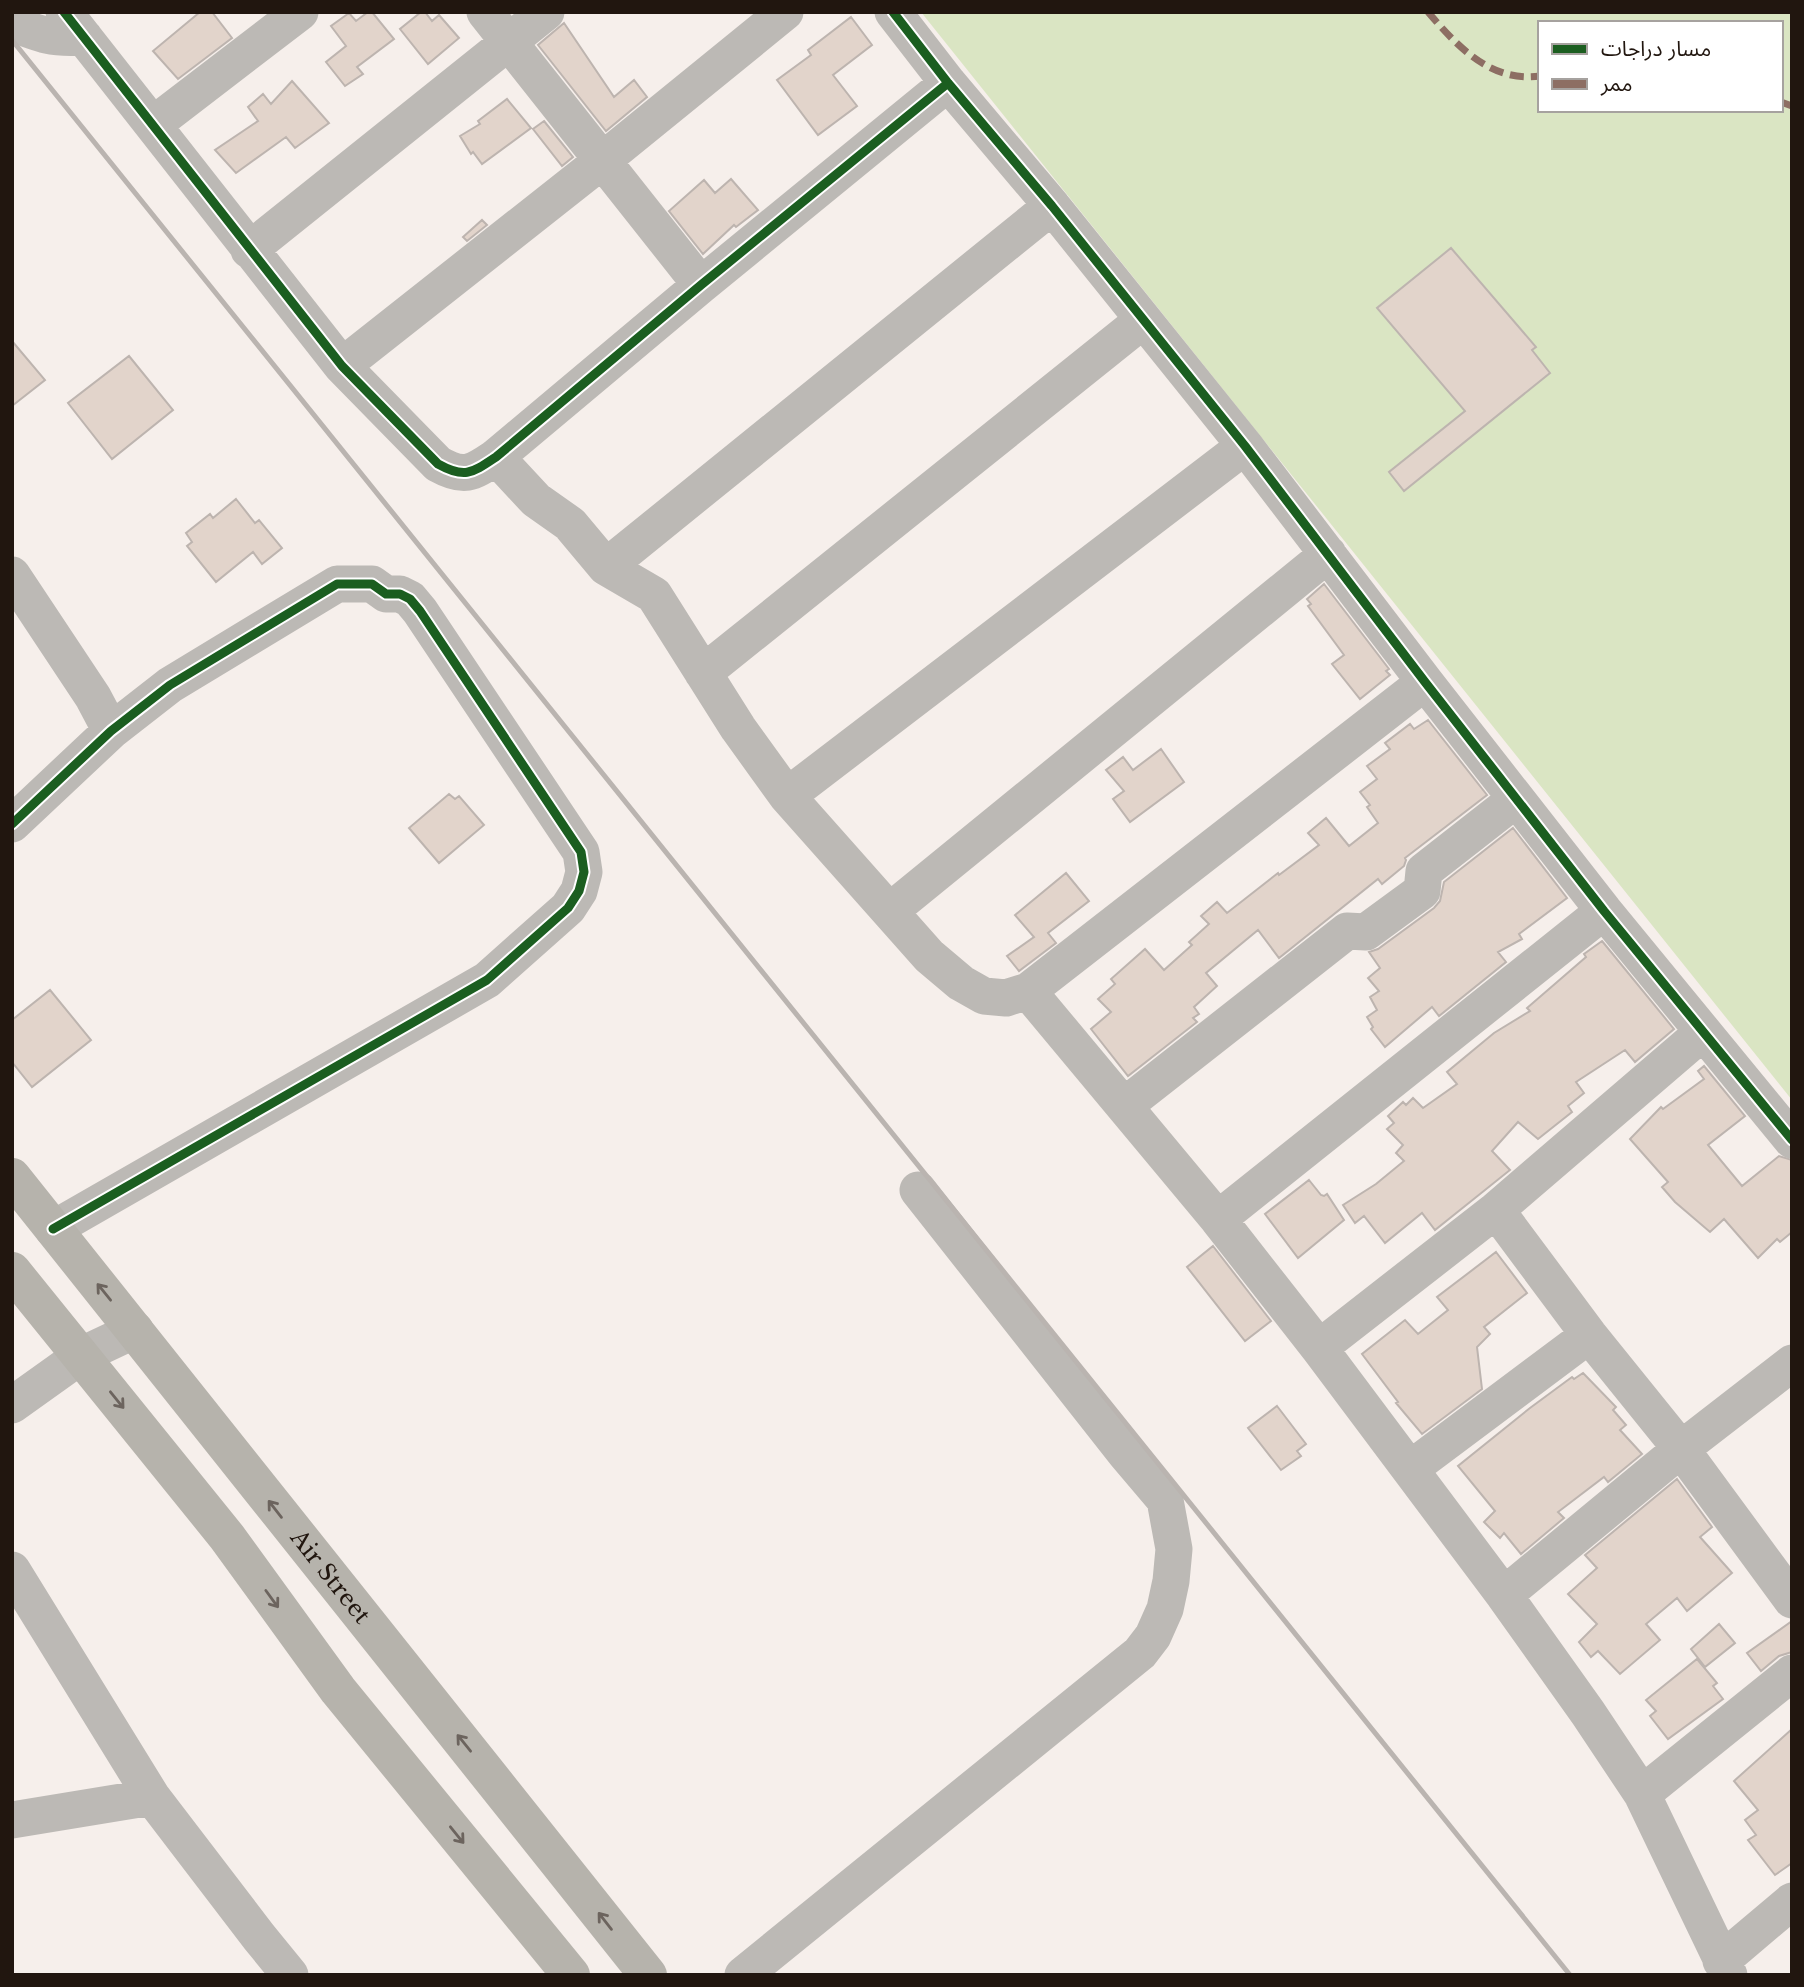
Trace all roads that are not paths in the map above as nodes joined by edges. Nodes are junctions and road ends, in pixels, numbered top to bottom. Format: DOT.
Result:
graph roads {
  1 [pos="300,12"];
  2 [pos="485,12"];
  3 [pos="546,12"];
  4 [pos="785,12"];
  5 [pos="893,12"];
  6 [pos="12,23"];
  7 [pos="74,24"];
  8 [pos="508,44"];
  9 [pos="948,83"];
  10 [pos="154,124"];
  11 [pos="603,160"];
  12 [pos="1052,206"];
  13 [pos="249,250"];
  14 [pos="701,285"];
  15 [pos="1142,321"];
  16 [pos="342,366"];
  17 [pos="1245,446"];
  18 [pos="496,457"];
  19 [pos="1328,554"];
  20 [pos="606,567"];
  21 [pos="12,575"];
  22 [pos="703,673"];
  23 [pos="1425,682"];
  24 [pos="111,731"];
  25 [pos="787,796"];
  26 [pos="1516,799"];
  27 [pos="12,824"];
  28 [pos="890,911"];
  29 [pos="1604,911"];
  30 [pos="1028,991"];
  31 [pos="1702,1033"];
  32 [pos="1124,1106"];
  33 [pos="1792,1140"];
  34 [pos="12,1177"];
  35 [pos="918,1190"];
  36 [pos="1496,1210"];
  37 [pos="1218,1219"];
  38 [pos="53,1229"];
  39 [pos="12,1271"];
  40 [pos="135,1330"];
  41 [pos="1589,1335"];
  42 [pos="1318,1348"];
  43 [pos="82,1355"];
  44 [pos="1792,1363"];
  45 [pos="12,1405"];
  46 [pos="1681,1450"];
  47 [pos="1410,1469"];
  48 [pos="14,1575"];
  49 [pos="1504,1595"];
  50 [pos="1792,1600"];
  51 [pos="1792,1673"];
  52 [pos="1642,1794"];
  53 [pos="152,1797"];
  54 [pos="12,1820"];
  55 [pos="1786,1919"];
  56 [pos="1725,1968"];
  57 [pos="290,1975"];
  58 [pos="572,1975"];
  59 [pos="648,1975"];
  60 [pos="743,1975"];
  1 -- 10 [label="street"];
  2 -- 8 [label="street"];
  3 -- 8 [label="street"];
  4 -- 11 [label="street"];
  5 -- 9 [label="street"];
  6 -- 7 [label="street"];
  7 -- 10 [label="street"];
  8 -- 11 [label="street"];
  8 -- 13 [label="street"];
  9 -- 12 [label="street"];
  9 -- 14 [label="street"];
  10 -- 13 [label="street"];
  11 -- 14 [label="street"];
  11 -- 16 [label="street"];
  12 -- 15 [label="street"];
  12 -- 20 [label="street"];
  13 -- 16 [label="street"];
  14 -- 18 [label="street"];
  15 -- 17 [label="street"];
  15 -- 22 [label="street"];
  16 -- 18 [label="street"];
  17 -- 19 [label="street"];
  17 -- 25 [label="street"];
  18 -- 20 [label="street"];
  19 -- 23 [label="street"];
  19 -- 28 [label="street"];
  20 -- 22 [label="street"];
  21 -- 24 [label="street"];
  22 -- 25 [label="street"];
  23 -- 26 [label="street"];
  23 -- 30 [label="street"];
  24 -- 27 [label="street"];
  24 -- 38 [label="street"];
  25 -- 28 [label="street"];
  26 -- 29 [label="street"];
  26 -- 32 [label="street"];
  28 -- 30 [label="street"];
  29 -- 31 [label="street"];
  29 -- 37 [label="street"];
  30 -- 32 [label="street"];
  31 -- 33 [label="street"];
  31 -- 36 [label="street"];
  32 -- 37 [label="street"];
  34 -- 38 [label="main road, Air Street"];
  35 -- 60 [label="street"];
  36 -- 41 [label="street"];
  36 -- 42 [label="street"];
  37 -- 42 [label="street"];
  40 -- 38 [label="main road, Air Street, one-way"];
  39 -- 43 [label="main road"];
  40 -- 43 [label="street"];
  59 -- 40 [label="main road, Air Street, one-way"];
  41 -- 46 [label="street"];
  41 -- 47 [label="street"];
  42 -- 47 [label="street"];
  43 -- 45 [label="street"];
  43 -- 58 [label="main road, one-way"];
  44 -- 46 [label="street"];
  46 -- 49 [label="street"];
  46 -- 50 [label="street"];
  47 -- 49 [label="street"];
  48 -- 53 [label="street"];
  49 -- 52 [label="street"];
  51 -- 52 [label="street"];
  52 -- 56 [label="street"];
  53 -- 54 [label="street"];
  53 -- 57 [label="street"];
  55 -- 56 [label="street"];
}
